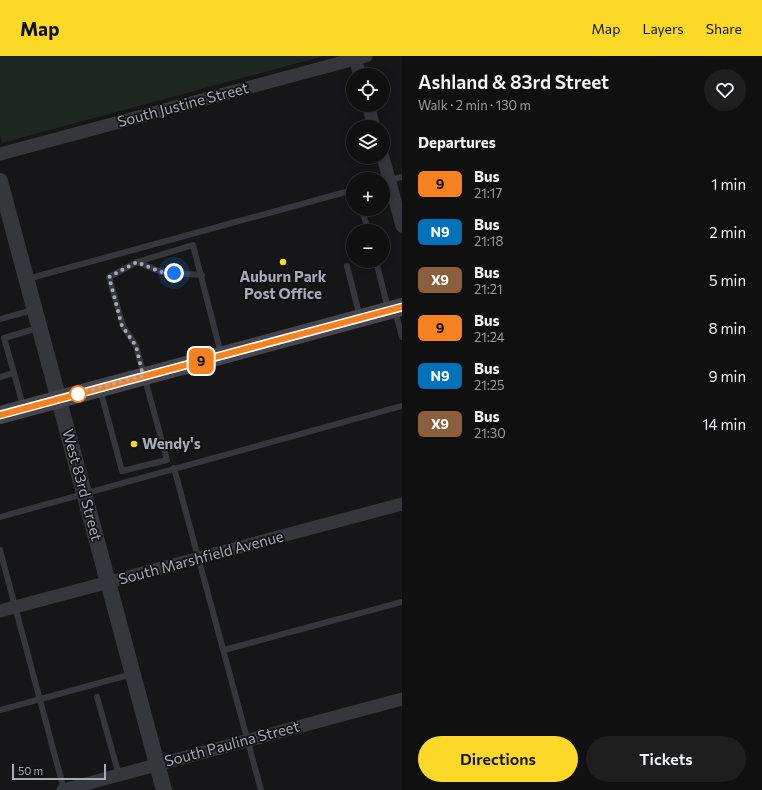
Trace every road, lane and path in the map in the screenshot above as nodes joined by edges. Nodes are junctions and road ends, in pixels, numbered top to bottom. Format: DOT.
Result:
graph roads {
  1 [pos="360,58"];
  2 [pos="0,154"];
  3 [pos="385,164"];
  4 [pos="0,180"];
  5 [pos="391,180"];
  6 [pos="346,192"];
  7 [pos="390,200"];
  8 [pos="5,220"];
  9 [pos="402,226"];
  10 [pos="137,262"];
  11 [pos="348,268"];
  12 [pos="379,268"];
  13 [pos="202,275"];
  14 [pos="27,279"];
  15 [pos="35,309"];
  16 [pos="395,309"];
  17 [pos="361,318"];
  18 [pos="0,319"];
  19 [pos="40,328"];
  20 [pos="402,338"];
  21 [pos="222,355"];
  22 [pos="14,373"];
  23 [pos="143,376"];
  24 [pos="0,377"];
  25 [pos="100,388"];
  26 [pos="59,399"];
  27 [pos="402,406"];
  28 [pos="23,408"];
  29 [pos="0,415"];
  30 [pos="174,468"];
  31 [pos="84,493"];
  32 [pos="402,504"];
  33 [pos="0,516"];
  34 [pos="0,550"];
  35 [pos="199,558"];
  36 [pos="108,582"];
  37 [pos="402,602"];
  38 [pos="15,607"];
  39 [pos="0,611"];
  40 [pos="224,650"];
  41 [pos="133,674"];
  42 [pos="97,697"];
  43 [pos="40,699"];
  44 [pos="402,699"];
  45 [pos="0,710"];
  46 [pos="248,740"];
  47 [pos="157,765"];
  48 [pos="119,775"];
  49 [pos="64,790"];
  50 [pos="164,790"];
  51 [pos="261,790"];
  1 -- 2 [label="street, South Justine Street"];
  3 -- 5 [label="street"];
  4 -- 8 [label="street, West 83rd Street"];
  6 -- 14 [label="lane"];
  7 -- 9 [label="street"];
  8 -- 14 [label="street, West 83rd Street"];
  10 -- 13 [label="lane"];
  10 -- 13 [label="lane"];
  10 -- 23 [label="lane"];
  11 -- 17 [label="lane"];
  12 -- 16 [label="lane"];
  13 -- 21 [label="lane"];
  14 -- 15 [label="street, West 83rd Street"];
  15 -- 18 [label="lane"];
  15 -- 19 [label="street, West 83rd Street"];
  16 -- 17 [label="main road"];
  16 -- 20 [label="lane"];
  17 -- 21 [label="main road"];
  19 -- 22 [label="lane"];
  19 -- 26 [label="street, West 83rd Street"];
  21 -- 23 [label="main road"];
  22 -- 24 [label="lane"];
  22 -- 28 [label="lane"];
  23 -- 25 [label="main road"];
  23 -- 25 [label="lane"];
  25 -- 26 [label="main road"];
  26 -- 28 [label="main road"];
  26 -- 31 [label="street, West 83rd Street"];
  27 -- 30 [label="lane"];
  28 -- 29 [label="main road"];
  30 -- 31 [label="lane"];
  30 -- 35 [label="lane"];
  31 -- 33 [label="lane"];
  31 -- 36 [label="street, West 83rd Street"];
  32 -- 35 [label="street, South Marshfield Avenue"];
  34 -- 38 [label="lane"];
  35 -- 36 [label="street, South Marshfield Avenue"];
  35 -- 40 [label="lane"];
  36 -- 38 [label="street, South Marshfield Avenue"];
  36 -- 41 [label="street, West 83rd Street"];
  37 -- 40 [label="lane"];
  38 -- 39 [label="street, South Marshfield Avenue"];
  38 -- 43 [label="lane"];
  40 -- 46 [label="lane"];
  41 -- 43 [label="lane"];
  41 -- 47 [label="street, West 83rd Street"];
  42 -- 48 [label="lane"];
  43 -- 45 [label="lane"];
  43 -- 49 [label="lane"];
  44 -- 46 [label="street, South Paulina Street"];
  46 -- 47 [label="street, South Paulina Street"];
  46 -- 51 [label="lane"];
  47 -- 48 [label="street, South Paulina Street"];
  47 -- 50 [label="street, West 83rd Street"];
  48 -- 49 [label="street, South Paulina Street"];
}
